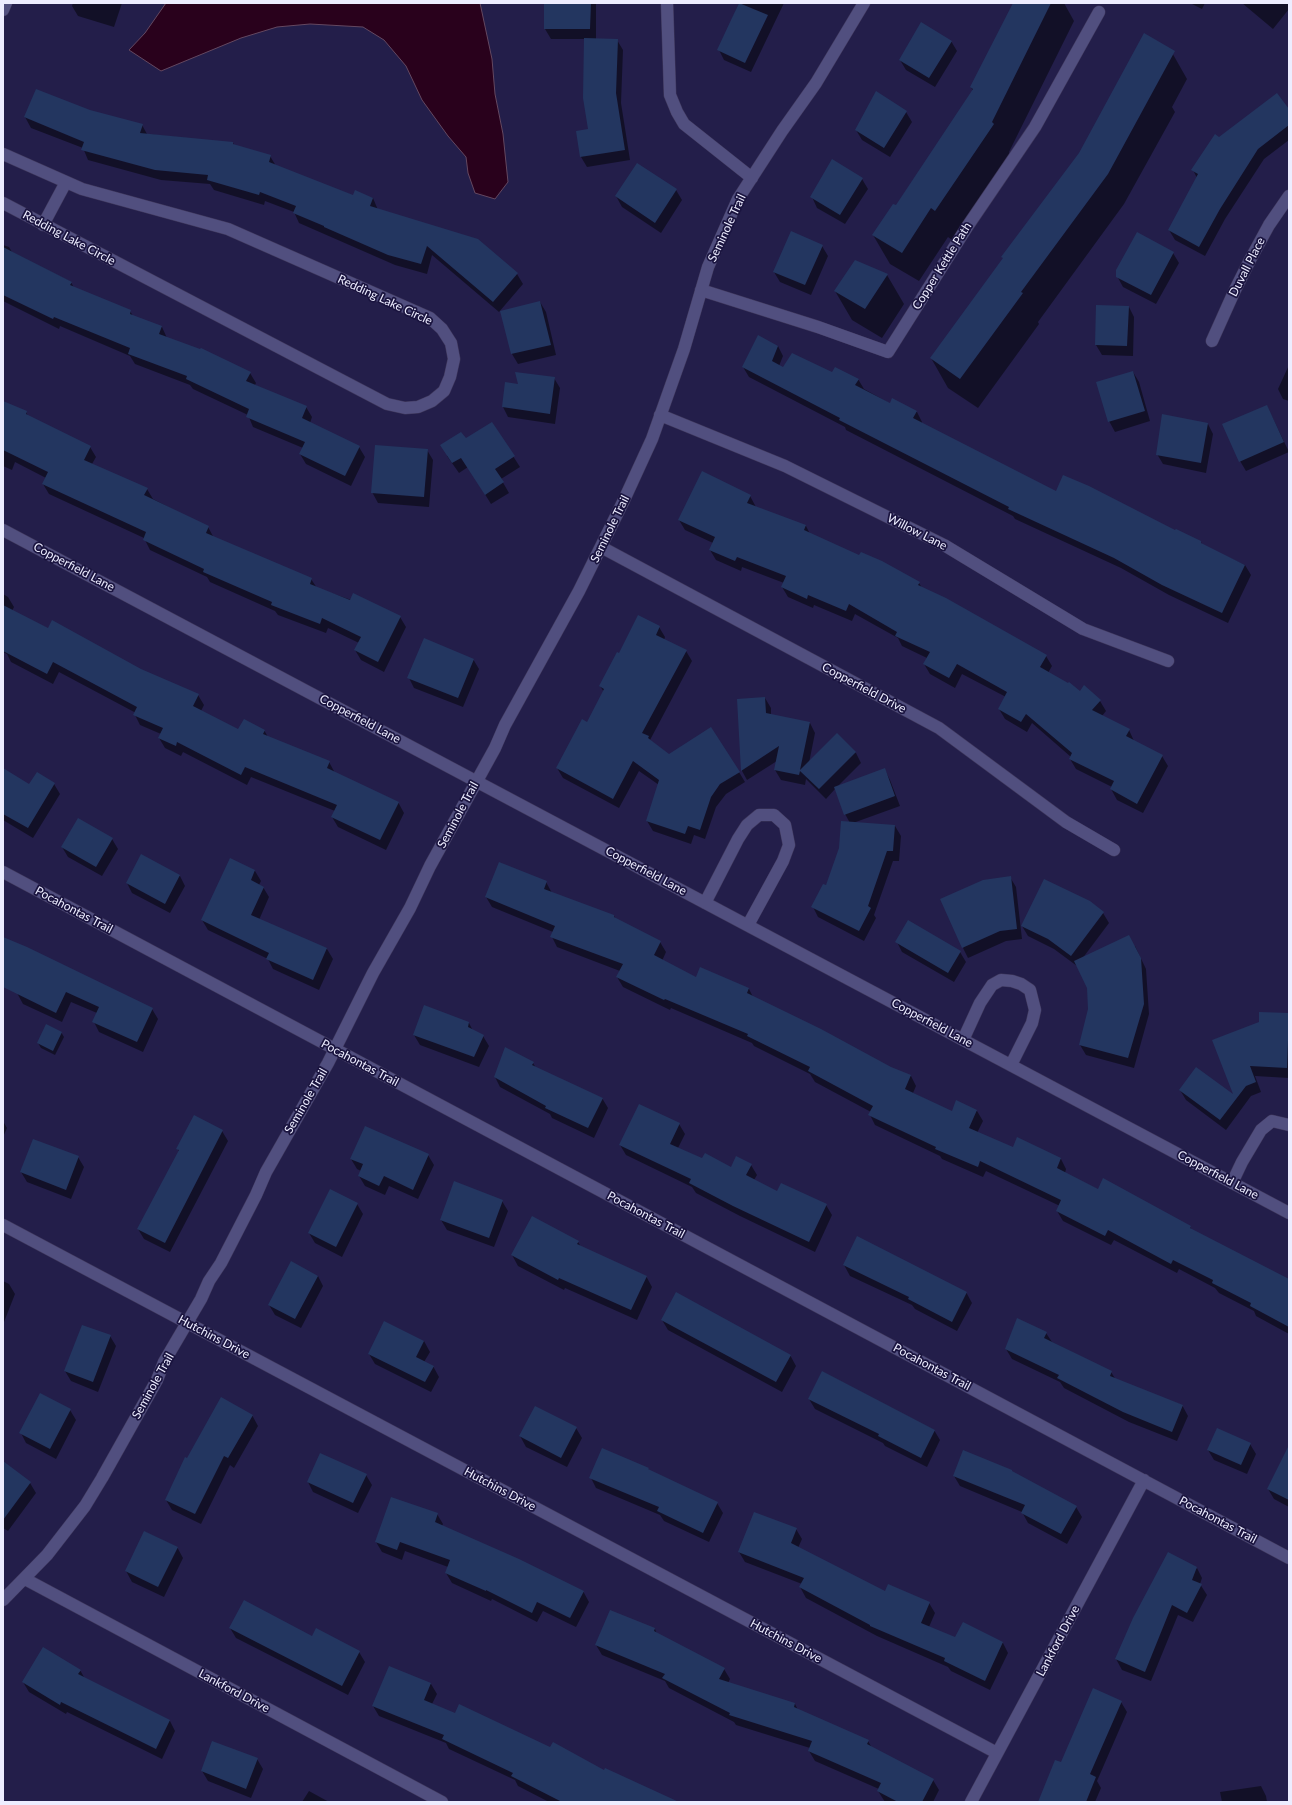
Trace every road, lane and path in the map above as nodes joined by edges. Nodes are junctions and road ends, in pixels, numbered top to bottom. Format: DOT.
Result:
graph roads {
  1 [pos="6,3"];
  2 [pos="667,3"];
  3 [pos="864,3"];
  4 [pos="3,10"];
  5 [pos="1099,12"];
  6 [pos="3,154"];
  7 [pos="752,178"];
  8 [pos="66,182"];
  9 [pos="1289,196"];
  10 [pos="3,203"];
  11 [pos="43,225"];
  12 [pos="701,290"];
  13 [pos="1212,341"];
  14 [pos="660,415"];
  15 [pos="3,530"];
  16 [pos="601,547"];
  17 [pos="1168,661"];
  18 [pos="476,781"];
  19 [pos="1114,850"];
  20 [pos="3,872"];
  21 [pos="705,903"];
  22 [pos="748,925"];
  23 [pos="963,1040"];
  24 [pos="334,1049"];
  25 [pos="1011,1065"];
  26 [pos="1289,1125"];
  27 [pos="1232,1183"];
  28 [pos="1287,1207"];
  29 [pos="3,1224"];
  30 [pos="187,1322"];
  31 [pos="1144,1480"];
  32 [pos="1289,1558"];
  33 [pos="25,1579"];
  34 [pos="3,1600"];
  35 [pos="998,1753"];
  36 [pos="442,1802"];
  37 [pos="972,1802"];
  1 -- 4 [label="street"];
  2 -- 7 [label="street"];
  3 -- 7 [label="street, Seminole Trail"];
  5 -- 12 [label="street, Copper Kettle Path"];
  6 -- 8 [label="street, Redding Lake Circle"];
  7 -- 12 [label="street, Seminole Trail"];
  8 -- 11 [label="street"];
  8 -- 11 [label="street, Redding Lake Circle"];
  9 -- 13 [label="street, Duvall Place"];
  10 -- 11 [label="street, Redding Lake Circle"];
  12 -- 14 [label="street, Seminole Trail"];
  14 -- 16 [label="street, Seminole Trail"];
  14 -- 17 [label="street, Willow Lane"];
  15 -- 18 [label="street, Copperfield Lane"];
  16 -- 18 [label="street, Seminole Trail"];
  16 -- 19 [label="street, Copperfield Drive"];
  18 -- 21 [label="street, Copperfield Lane"];
  18 -- 24 [label="street, Seminole Trail"];
  20 -- 24 [label="street, Pocahontas Trail"];
  21 -- 22 [label="street, Copperfield Lane"];
  21 -- 22 [label="street"];
  22 -- 23 [label="street, Copperfield Lane"];
  23 -- 25 [label="street, Copperfield Lane"];
  23 -- 25 [label="street"];
  24 -- 30 [label="street, Seminole Trail"];
  24 -- 31 [label="street, Pocahontas Trail"];
  25 -- 27 [label="street, Copperfield Lane"];
  26 -- 27 [label="street"];
  27 -- 28 [label="street, Copperfield Lane"];
  29 -- 30 [label="street, Hutchins Drive"];
  30 -- 33 [label="street, Seminole Trail"];
  30 -- 35 [label="street, Hutchins Drive"];
  31 -- 32 [label="street, Pocahontas Trail"];
  31 -- 35 [label="street, Lankford Drive"];
  33 -- 34 [label="street, Seminole Trail"];
  33 -- 36 [label="street, Lankford Drive"];
  35 -- 37 [label="street, Lankford Drive"];
}
